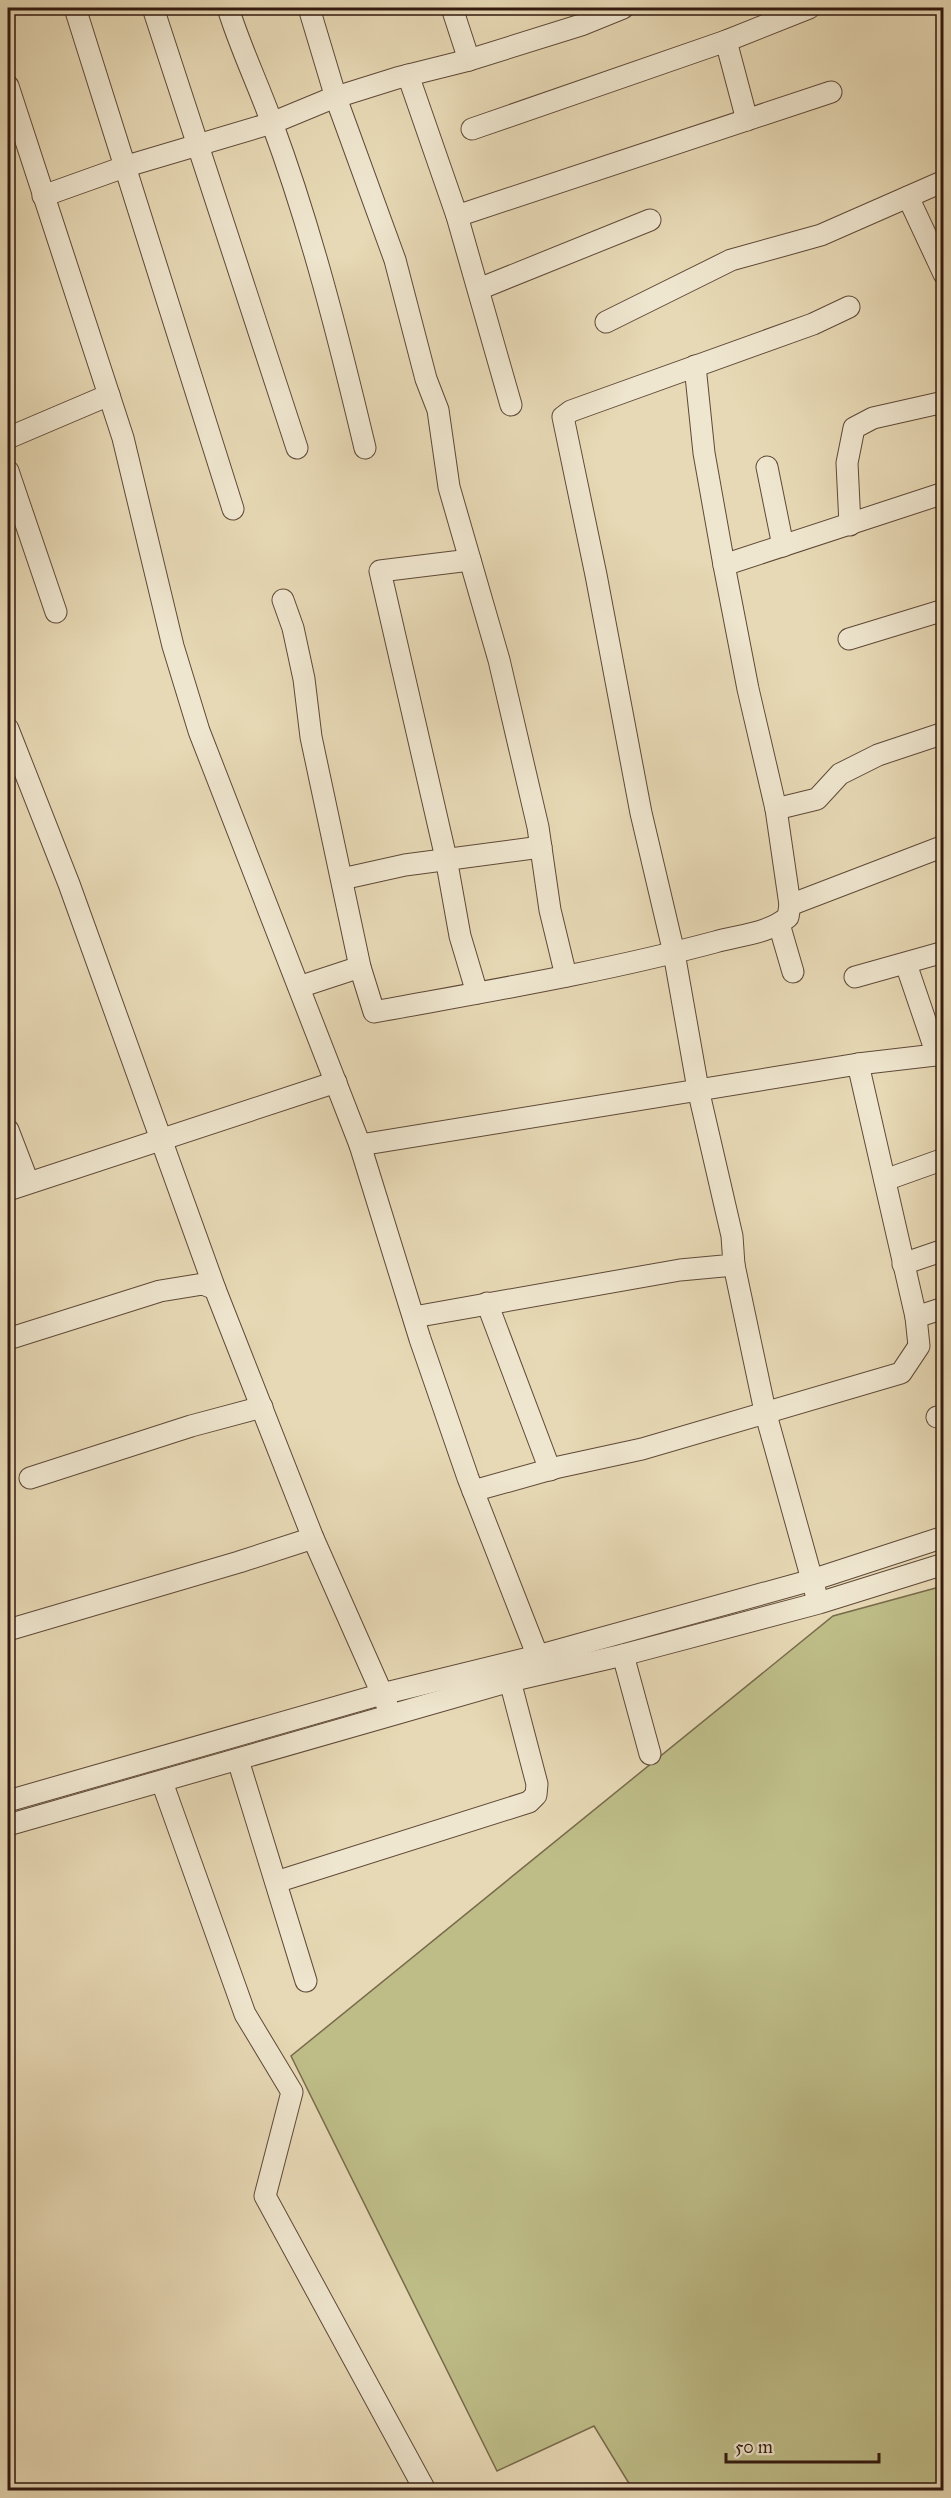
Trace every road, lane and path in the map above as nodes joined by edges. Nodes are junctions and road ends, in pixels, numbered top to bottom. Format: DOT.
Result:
graph roads {
  1 [pos="75,8"];
  2 [pos="153,8"];
  3 [pos="228,8"];
  4 [pos="309,8"];
  5 [pos="452,8"];
  6 [pos="623,8"];
  7 [pos="809,8"];
  8 [pos="726,41"];
  9 [pos="469,60"];
  10 [pos="408,75"];
  11 [pos="8,86"];
  12 [pos="831,92"];
  13 [pos="336,98"];
  14 [pos="747,120"];
  15 [pos="272,123"];
  16 [pos="472,129"];
  17 [pos="197,145"];
  18 [pos="127,166"];
  19 [pos="944,181"];
  20 [pos="43,196"];
  21 [pos="908,197"];
  22 [pos="457,216"];
  23 [pos="650,220"];
  24 [pos="944,274"];
  25 [pos="479,289"];
  26 [pos="849,307"];
  27 [pos="606,322"];
  28 [pos="695,366"];
  29 [pos="109,395"];
  30 [pos="944,402"];
  31 [pos="511,405"];
  32 [pos="8,438"];
  33 [pos="297,448"];
  34 [pos="365,448"];
  35 [pos="767,467"];
  36 [pos="8,471"];
  37 [pos="944,493"];
  38 [pos="233,509"];
  39 [pos="850,525"];
  40 [pos="783,546"];
  41 [pos="470,560"];
  42 [pos="724,565"];
  43 [pos="283,600"];
  44 [pos="944,610"];
  45 [pos="56,612"];
  46 [pos="849,639"];
  47 [pos="8,729"];
  48 [pos="944,733"];
  49 [pos="776,809"];
  50 [pos="944,846"];
  51 [pos="541,847"];
  52 [pos="446,858"];
  53 [pos="342,879"];
  54 [pos="790,905"];
  55 [pos="779,924"];
  56 [pos="944,952"];
  57 [pos="674,953"];
  58 [pos="906,964"];
  59 [pos="360,967"];
  60 [pos="793,972"];
  61 [pos="566,976"];
  62 [pos="855,977"];
  63 [pos="299,987"];
  64 [pos="477,993"];
  65 [pos="940,1054"];
  66 [pos="858,1064"];
  67 [pos="336,1082"];
  68 [pos="698,1089"];
  69 [pos="8,1130"];
  70 [pos="161,1140"];
  71 [pos="360,1145"];
  72 [pos="944,1159"];
  73 [pos="885,1180"];
  74 [pos="28,1182"];
  75 [pos="8,1190"];
  76 [pos="944,1250"];
  77 [pos="734,1264"];
  78 [pos="903,1264"];
  79 [pos="215,1289"];
  80 [pos="487,1303"];
  81 [pos="944,1308"];
  82 [pos="414,1317"];
  83 [pos="916,1317"];
  84 [pos="8,1339"];
  85 [pos="262,1407"];
  86 [pos="765,1411"];
  87 [pos="550,1470"];
  88 [pos="30,1478"];
  89 [pos="473,1491"];
  90 [pos="944,1537"];
  91 [pos="313,1538"];
  92 [pos="944,1564"];
  93 [pos="812,1580"];
  94 [pos="819,1603"];
  95 [pos="8,1630"];
  96 [pos="623,1654"];
  97 [pos="541,1664"];
  98 [pos="510,1681"];
  99 [pos="382,1694"];
  100 [pos="391,1714"];
  101 [pos="650,1754"];
  102 [pos="238,1760"];
  103 [pos="162,1782"];
  104 [pos="8,1801"];
  105 [pos="8,1825"];
  106 [pos="276,1882"];
  107 [pos="306,1981"];
  108 [pos="425,2490"];
  1 -- 18 [label="street"];
  2 -- 17 [label="street"];
  3 -- 15 [label="street"];
  4 -- 13 [label="street"];
  5 -- 9 [label="street"];
  6 -- 9 [label="street"];
  7 -- 8 [label="street"];
  8 -- 14 [label="street"];
  8 -- 16 [label="street"];
  9 -- 10 [label="street"];
  10 -- 13 [label="street"];
  10 -- 22 [label="street"];
  11 -- 20 [label="street"];
  12 -- 14 [label="street"];
  13 -- 15 [label="street"];
  13 -- 41 [label="street"];
  14 -- 22 [label="street"];
  15 -- 17 [label="street"];
  15 -- 34 [label="street"];
  17 -- 18 [label="street"];
  17 -- 33 [label="street"];
  18 -- 20 [label="street"];
  18 -- 38 [label="street"];
  19 -- 21 [label="street"];
  20 -- 29 [label="street"];
  21 -- 24 [label="street"];
  21 -- 27 [label="street"];
  22 -- 25 [label="street"];
  23 -- 25 [label="street"];
  25 -- 31 [label="street"];
  26 -- 28 [label="street"];
  28 -- 42 [label="street"];
  28 -- 57 [label="street"];
  29 -- 32 [label="street"];
  29 -- 63 [label="street"];
  30 -- 39 [label="street"];
  35 -- 40 [label="street"];
  36 -- 45 [label="street"];
  37 -- 39 [label="street"];
  39 -- 40 [label="street"];
  40 -- 42 [label="street"];
  41 -- 51 [label="street"];
  41 -- 52 [label="street"];
  42 -- 49 [label="street"];
  43 -- 53 [label="street"];
  44 -- 46 [label="street"];
  47 -- 70 [label="street"];
  48 -- 49 [label="street"];
  49 -- 54 [label="street"];
  50 -- 54 [label="street"];
  51 -- 52 [label="street"];
  51 -- 61 [label="street"];
  52 -- 53 [label="street"];
  52 -- 64 [label="street"];
  53 -- 59 [label="street"];
  54 -- 55 [label="street"];
  55 -- 57 [label="street"];
  55 -- 60 [label="street"];
  56 -- 58 [label="street"];
  57 -- 61 [label="street"];
  57 -- 68 [label="street"];
  58 -- 62 [label="street"];
  58 -- 65 [label="street"];
  59 -- 63 [label="street"];
  59 -- 64 [label="street"];
  61 -- 64 [label="street"];
  63 -- 67 [label="street"];
  65 -- 66 [label="street"];
  66 -- 68 [label="street"];
  66 -- 73 [label="street"];
  67 -- 70 [label="street"];
  67 -- 71 [label="street"];
  68 -- 71 [label="street"];
  68 -- 77 [label="street"];
  69 -- 74 [label="street"];
  70 -- 74 [label="street"];
  70 -- 79 [label="street"];
  71 -- 82 [label="street"];
  72 -- 73 [label="street"];
  73 -- 78 [label="street"];
  74 -- 75 [label="street"];
  76 -- 78 [label="street"];
  77 -- 80 [label="street"];
  77 -- 86 [label="street"];
  78 -- 83 [label="street"];
  79 -- 84 [label="street"];
  79 -- 85 [label="street"];
  80 -- 82 [label="street"];
  80 -- 87 [label="street"];
  81 -- 83 [label="street"];
  82 -- 89 [label="street"];
  83 -- 86 [label="street"];
  85 -- 88 [label="street"];
  85 -- 91 [label="street"];
  86 -- 87 [label="street"];
  86 -- 93 [label="street"];
  87 -- 89 [label="street"];
  89 -- 97 [label="street"];
  90 -- 93 [label="street"];
  91 -- 95 [label="street"];
  91 -- 99 [label="street"];
  92 -- 94 [label="street"];
  93 -- 94 [label="street"];
  93 -- 97 [label="street"];
  94 -- 96 [label="street"];
  96 -- 97 [label="street"];
  96 -- 101 [label="street"];
  97 -- 98 [label="street"];
  97 -- 99 [label="street"];
  98 -- 100 [label="street"];
  98 -- 106 [label="street"];
  99 -- 100 [label="street"];
  99 -- 104 [label="street"];
  100 -- 102 [label="street"];
  102 -- 103 [label="street"];
  102 -- 106 [label="street"];
  103 -- 105 [label="street"];
  103 -- 108 [label="street"];
  106 -- 107 [label="street"];
}
